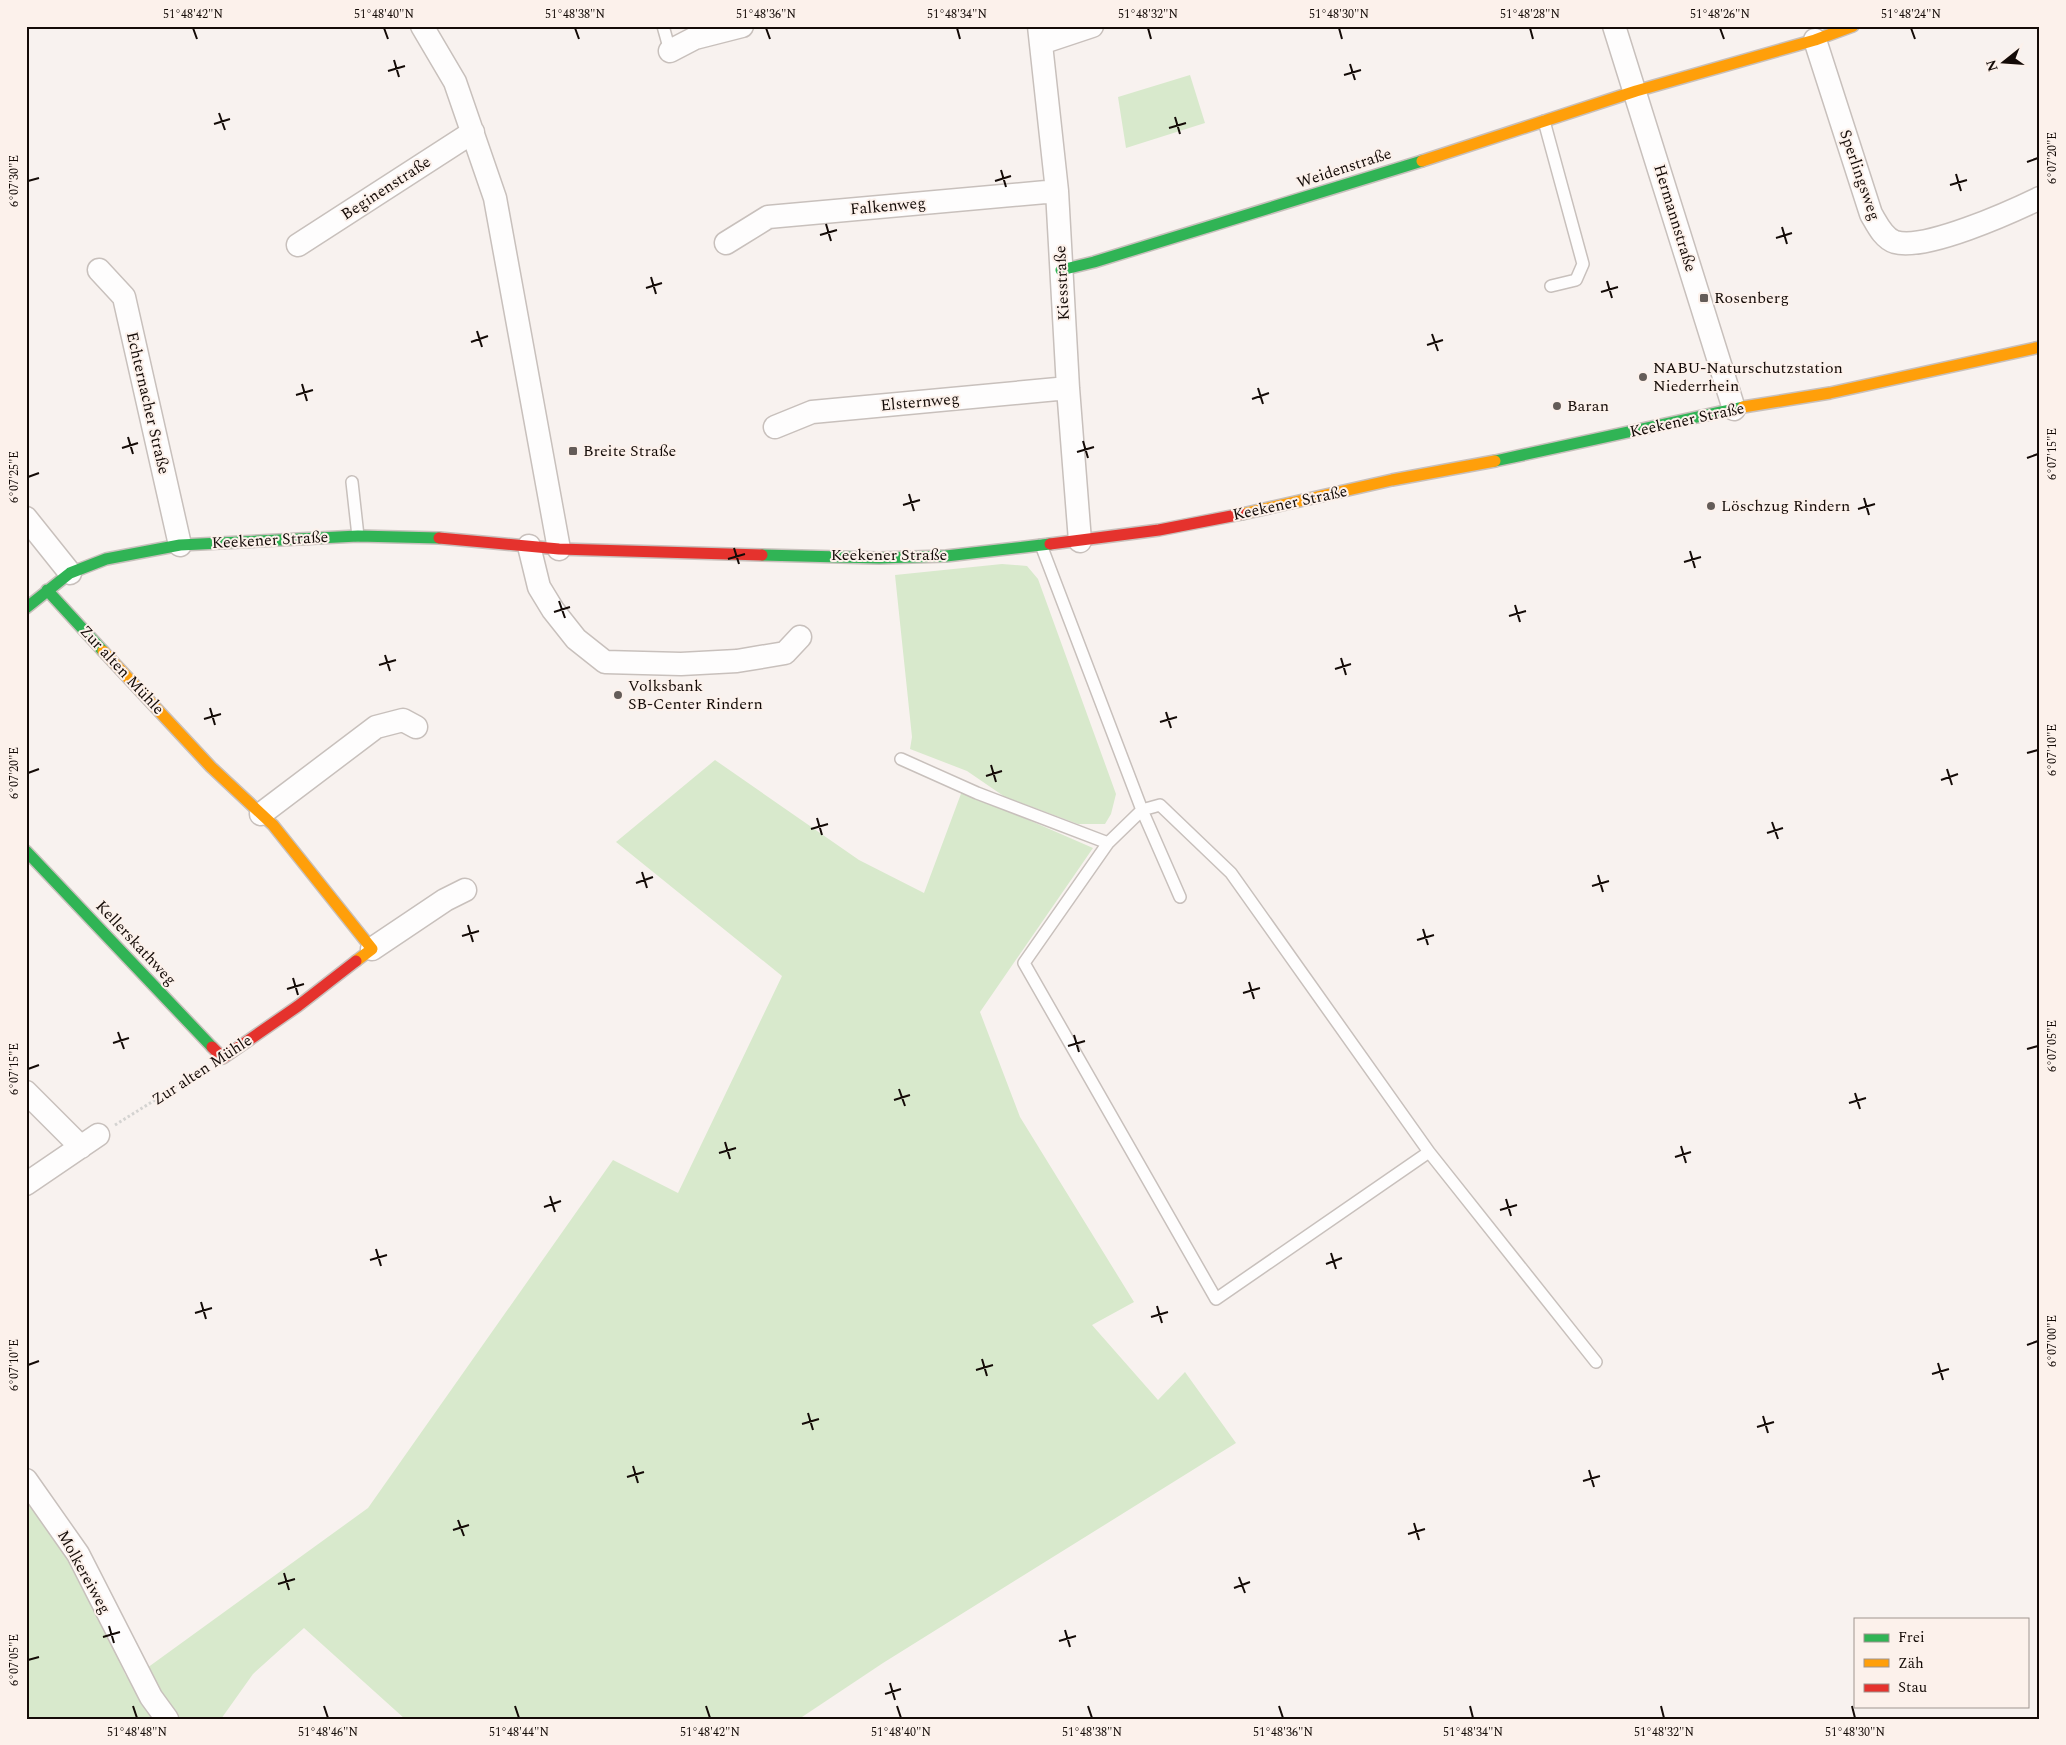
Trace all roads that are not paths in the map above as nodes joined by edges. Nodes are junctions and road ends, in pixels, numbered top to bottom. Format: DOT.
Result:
graph roads {
  1 [pos="422,26"];
  2 [pos="663,26"];
  3 [pos="742,26"];
  4 [pos="1092,26"];
  5 [pos="1614,26"];
  6 [pos="1853,26"];
  7 [pos="1040,35"];
  8 [pos="1815,40"];
  9 [pos="670,51"];
  10 [pos="1636,91"];
  11 [pos="1544,121"];
  12 [pos="473,132"];
  13 [pos="1057,192"];
  14 [pos="2040,198"];
  15 [pos="726,243"];
  16 [pos="298,245"];
  17 [pos="99,270"];
  18 [pos="1061,270"];
  19 [pos="1551,286"];
  20 [pos="2040,347"];
  21 [pos="1068,388"];
  22 [pos="1734,409"];
  23 [pos="775,427"];
  24 [pos="352,482"];
  25 [pos="26,518"];
  26 [pos="358,536"];
  27 [pos="1080,541"];
  28 [pos="180,545"];
  29 [pos="1041,545"];
  30 [pos="529,546"];
  31 [pos="559,548"];
  32 [pos="70,573"];
  33 [pos="48,590"];
  34 [pos="26,608"];
  35 [pos="800,637"];
  36 [pos="416,727"];
  37 [pos="901,759"];
  38 [pos="1142,810"];
  39 [pos="261,814"];
  40 [pos="1108,843"];
  41 [pos="26,851"];
  42 [pos="465,890"];
  43 [pos="1180,897"];
  44 [pos="372,949"];
  45 [pos="222,1058"];
  46 [pos="26,1092"];
  47 [pos="1428,1152"];
  48 [pos="26,1184"];
  49 [pos="1596,1362"];
  50 [pos="26,1480"];
  51 [pos="167,1719"];
  1 -- 12 [label="street"];
  2 -- 9 [label="lane"];
  3 -- 9 [label="street"];
  4 -- 7 [label="street"];
  5 -- 10 [label="street, Hermannstraße"];
  6 -- 8 [label="main road"];
  7 -- 13 [label="street, Kiesstraße"];
  8 -- 10 [label="main road"];
  8 -- 14 [label="street, Sperlingsweg"];
  10 -- 11 [label="main road, Weidenstraße"];
  10 -- 22 [label="street, Hermannstraße"];
  11 -- 18 [label="main road, Weidenstraße"];
  11 -- 19 [label="lane"];
  12 -- 16 [label="street, Beginenstraße"];
  12 -- 31 [label="street"];
  13 -- 15 [label="street, Falkenweg"];
  13 -- 18 [label="street, Kiesstraße"];
  17 -- 28 [label="street, Echternacher Straße"];
  18 -- 21 [label="street, Kiesstraße"];
  20 -- 22 [label="main road, Keekener Straße"];
  21 -- 23 [label="street, Elsternweg"];
  21 -- 27 [label="street, Kiesstraße"];
  22 -- 27 [label="main road, Keekener Straße"];
  24 -- 26 [label="lane"];
  25 -- 32 [label="street"];
  26 -- 28 [label="main road, Keekener Straße"];
  26 -- 30 [label="main road, Keekener Straße"];
  27 -- 29 [label="main road, Keekener Straße"];
  28 -- 32 [label="main road, Keekener Straße"];
  29 -- 31 [label="main road, Keekener Straße"];
  29 -- 38 [label="lane"];
  30 -- 31 [label="main road, Keekener Straße"];
  30 -- 35 [label="street"];
  32 -- 33 [label="main road, Keekener Straße"];
  33 -- 34 [label="main road, Keekener Straße"];
  33 -- 39 [label="main road, Zur alten Mühle"];
  36 -- 39 [label="street"];
  37 -- 40 [label="lane"];
  38 -- 40 [label="lane"];
  38 -- 43 [label="lane"];
  38 -- 47 [label="lane"];
  39 -- 44 [label="main road, Zur alten Mühle"];
  40 -- 47 [label="lane"];
  41 -- 45 [label="main road, Kellerskathweg"];
  42 -- 44 [label="street, Zur alten Mühle"];
  44 -- 45 [label="main road, Zur alten Mühle"];
  46 -- 48 [label="street"];
  47 -- 49 [label="lane"];
  50 -- 51 [label="street, Molkereiweg"];
}
